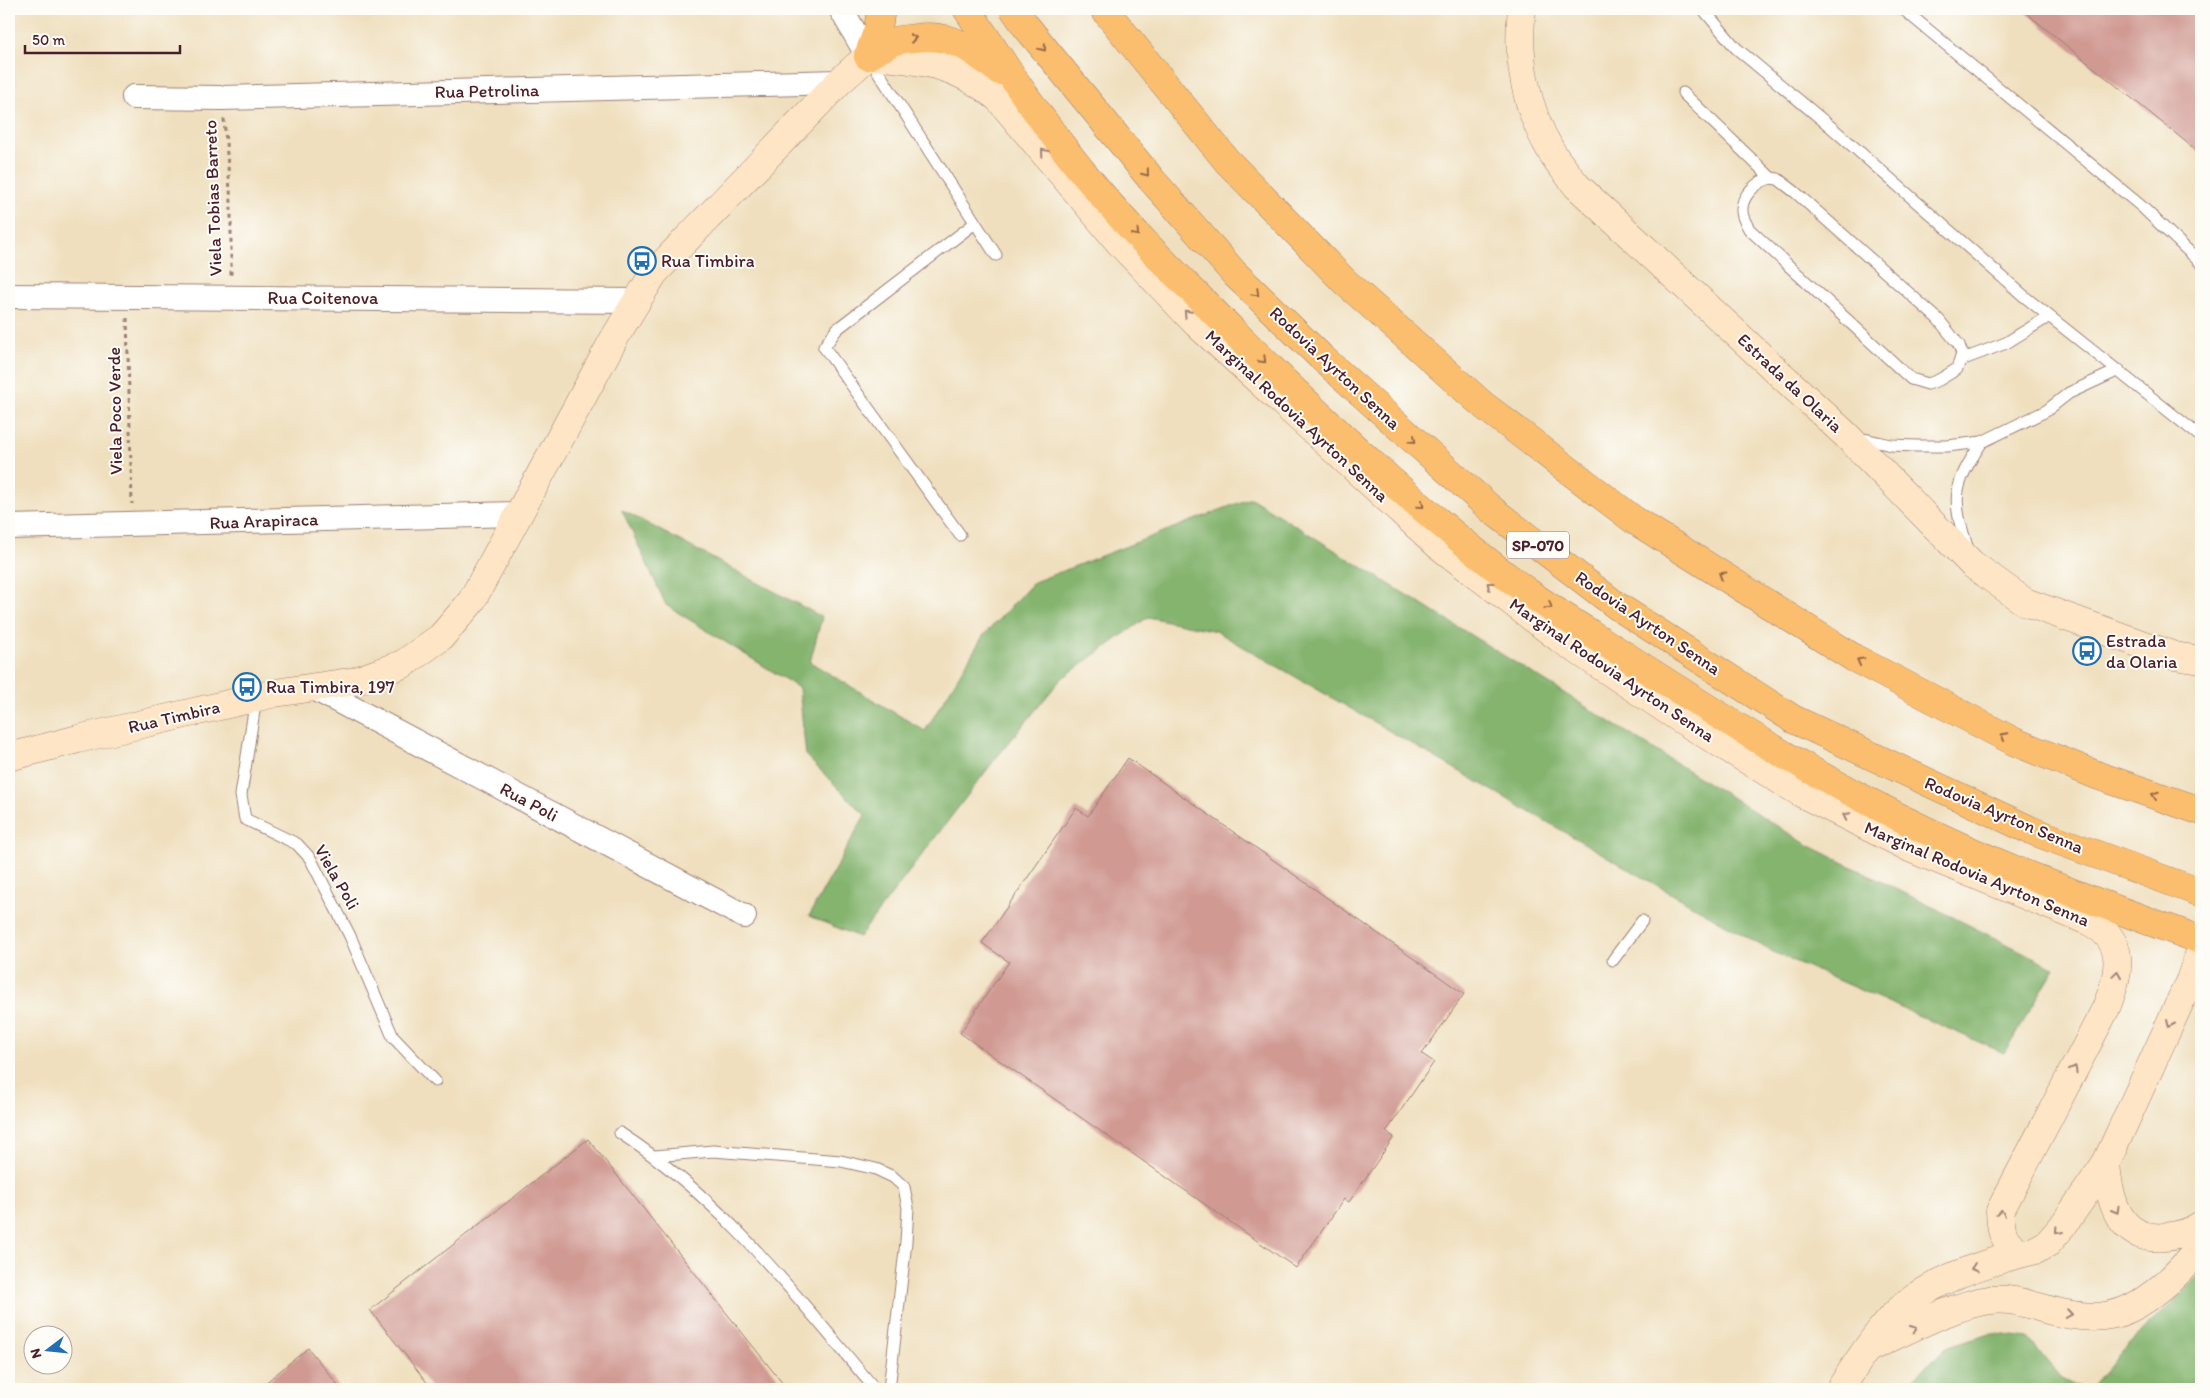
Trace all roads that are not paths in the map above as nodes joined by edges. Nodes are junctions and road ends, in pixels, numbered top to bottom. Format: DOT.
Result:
graph roads {
  1 [pos="841,9"];
  2 [pos="881,9"];
  3 [pos="966,9"];
  4 [pos="1014,9"];
  5 [pos="1104,9"];
  6 [pos="1522,9"];
  7 [pos="1703,9"];
  8 [pos="1903,9"];
  9 [pos="868,56"];
  10 [pos="839,82"];
  11 [pos="1018,86"];
  12 [pos="1682,93"];
  13 [pos="134,97"];
  14 [pos="1771,178"];
  15 [pos="975,223"];
  16 [pos="996,255"];
  17 [pos="2201,262"];
  18 [pos="9,296"];
  19 [pos="638,300"];
  20 [pos="2048,317"];
  21 [pos="1961,360"];
  22 [pos="2119,370"];
  23 [pos="1846,435"];
  24 [pos="2201,437"];
  25 [pos="1982,442"];
  26 [pos="520,514"];
  27 [pos="9,527"];
  28 [pos="960,535"];
  29 [pos="1972,564"];
  30 [pos="2174,656"];
  31 [pos="2201,660"];
  32 [pos="2201,672"];
  33 [pos="314,688"];
  34 [pos="256,698"];
  35 [pos="9,757"];
  36 [pos="2201,811"];
  37 [pos="2201,893"];
  38 [pos="744,916"];
  39 [pos="1642,921"];
  40 [pos="2201,940"];
  41 [pos="2201,949"];
  42 [pos="1613,960"];
  43 [pos="435,1080"];
  44 [pos="620,1133"];
  45 [pos="655,1156"];
  46 [pos="2106,1163"];
  47 [pos="2201,1225"];
  48 [pos="2201,1244"];
  49 [pos="2021,1253"];
  50 [pos="1869,1348"];
  51 [pos="875,1389"];
  52 [pos="889,1389"];
  53 [pos="1840,1389"];
  1 -- 9 [label="street"];
  2 -- 9 [label="highway"];
  3 -- 11 [label="highway, Marginal Rodovia Ayrton Senna"];
  4 -- 37 [label="highway, Rodovia Ayrton Senna / SP-070, one-way"];
  36 -- 5 [label="highway, one-way"];
  6 -- 23 [label="street, Estrada da Olaria"];
  7 -- 20 [label="lane"];
  8 -- 17 [label="lane"];
  9 -- 10 [label="street, Rua Timbira"];
  9 -- 11 [label="highway, one-way"];
  9 -- 15 [label="lane"];
  49 -- 9 [label="street, Marginal Rodovia Ayrton Senna, one-way"];
  10 -- 13 [label="street, Rua Petrolina"];
  10 -- 19 [label="street, Rua Timbira"];
  11 -- 40 [label="highway, Marginal Rodovia Ayrton Senna, one-way"];
  12 -- 14 [label="lane"];
  14 -- 21 [label="lane"];
  14 -- 21 [label="lane"];
  15 -- 16 [label="lane"];
  15 -- 28 [label="lane"];
  18 -- 19 [label="street, Rua Coitenova"];
  19 -- 26 [label="street, Rua Timbira"];
  20 -- 21 [label="lane"];
  20 -- 22 [label="lane"];
  22 -- 24 [label="lane"];
  22 -- 25 [label="lane"];
  23 -- 25 [label="lane"];
  23 -- 29 [label="street, Estrada da Olaria"];
  25 -- 29 [label="lane"];
  26 -- 27 [label="street, Rua Arapiraca"];
  26 -- 33 [label="street, Rua Timbira"];
  29 -- 30 [label="street, Estrada da Olaria"];
  30 -- 31 [label="street, Estrada da Olaria"];
  30 -- 32 [label="street, Estrada da Olaria"];
  33 -- 34 [label="street, Rua Timbira"];
  33 -- 38 [label="street, Rua Poli"];
  34 -- 35 [label="street, Rua Timbira"];
  34 -- 43 [label="lane, Viela Poli"];
  39 -- 42 [label="lane"];
  41 -- 46 [label="street, one-way"];
  44 -- 45 [label="lane"];
  45 -- 51 [label="lane"];
  45 -- 52 [label="lane"];
  46 -- 47 [label="street, one-way"];
  46 -- 49 [label="street, one-way"];
  50 -- 48 [label="street, one-way"];
  49 -- 50 [label="street, one-way"];
  50 -- 53 [label="street"];
}
